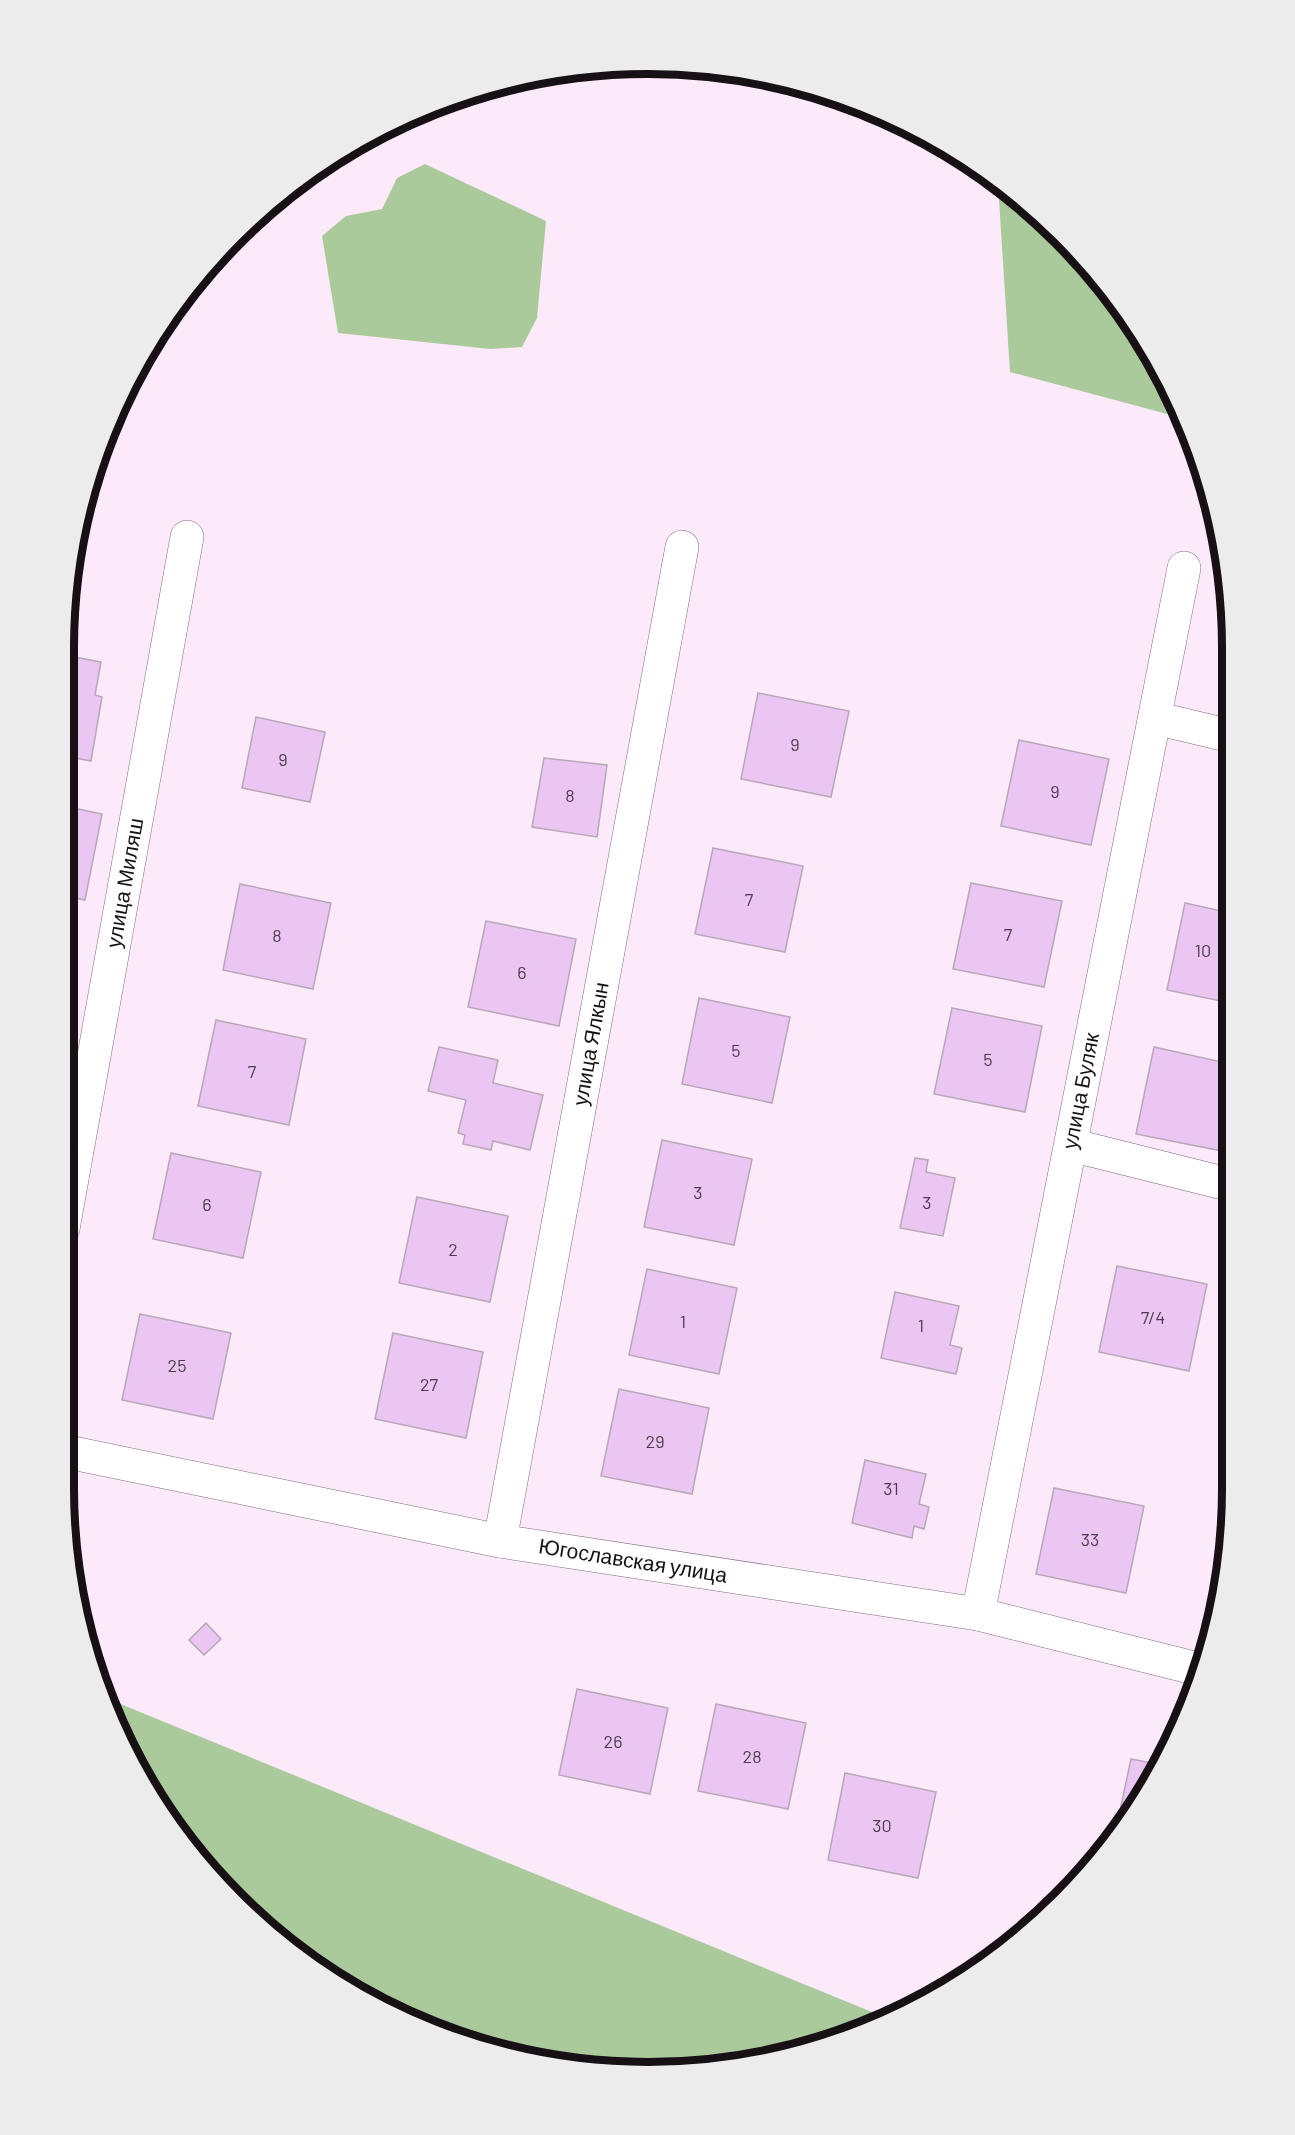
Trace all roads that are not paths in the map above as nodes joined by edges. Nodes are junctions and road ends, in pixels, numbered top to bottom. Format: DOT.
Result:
graph roads {
  1 [pos="187,537"];
  2 [pos="682,547"];
  3 [pos="1184,568"];
  4 [pos="1155,718"];
  5 [pos="1222,734"];
  6 [pos="1071,1145"];
  7 [pos="74,1168"];
  8 [pos="1222,1183"];
  9 [pos="74,1453"];
  10 [pos="500,1541"];
  11 [pos="978,1614"];
  12 [pos="1192,1668"];
  1 -- 7 [label="street, улица Миляш"];
  2 -- 10 [label="street, улица Ялкын"];
  3 -- 4 [label="street, улица Буляк"];
  4 -- 5 [label="street"];
  4 -- 6 [label="street, улица Буляк"];
  6 -- 8 [label="street"];
  6 -- 11 [label="street, улица Буляк"];
  9 -- 10 [label="street, Югославская улица"];
  10 -- 11 [label="street, Югославская улица"];
  11 -- 12 [label="street, Югославская улица"];
}
